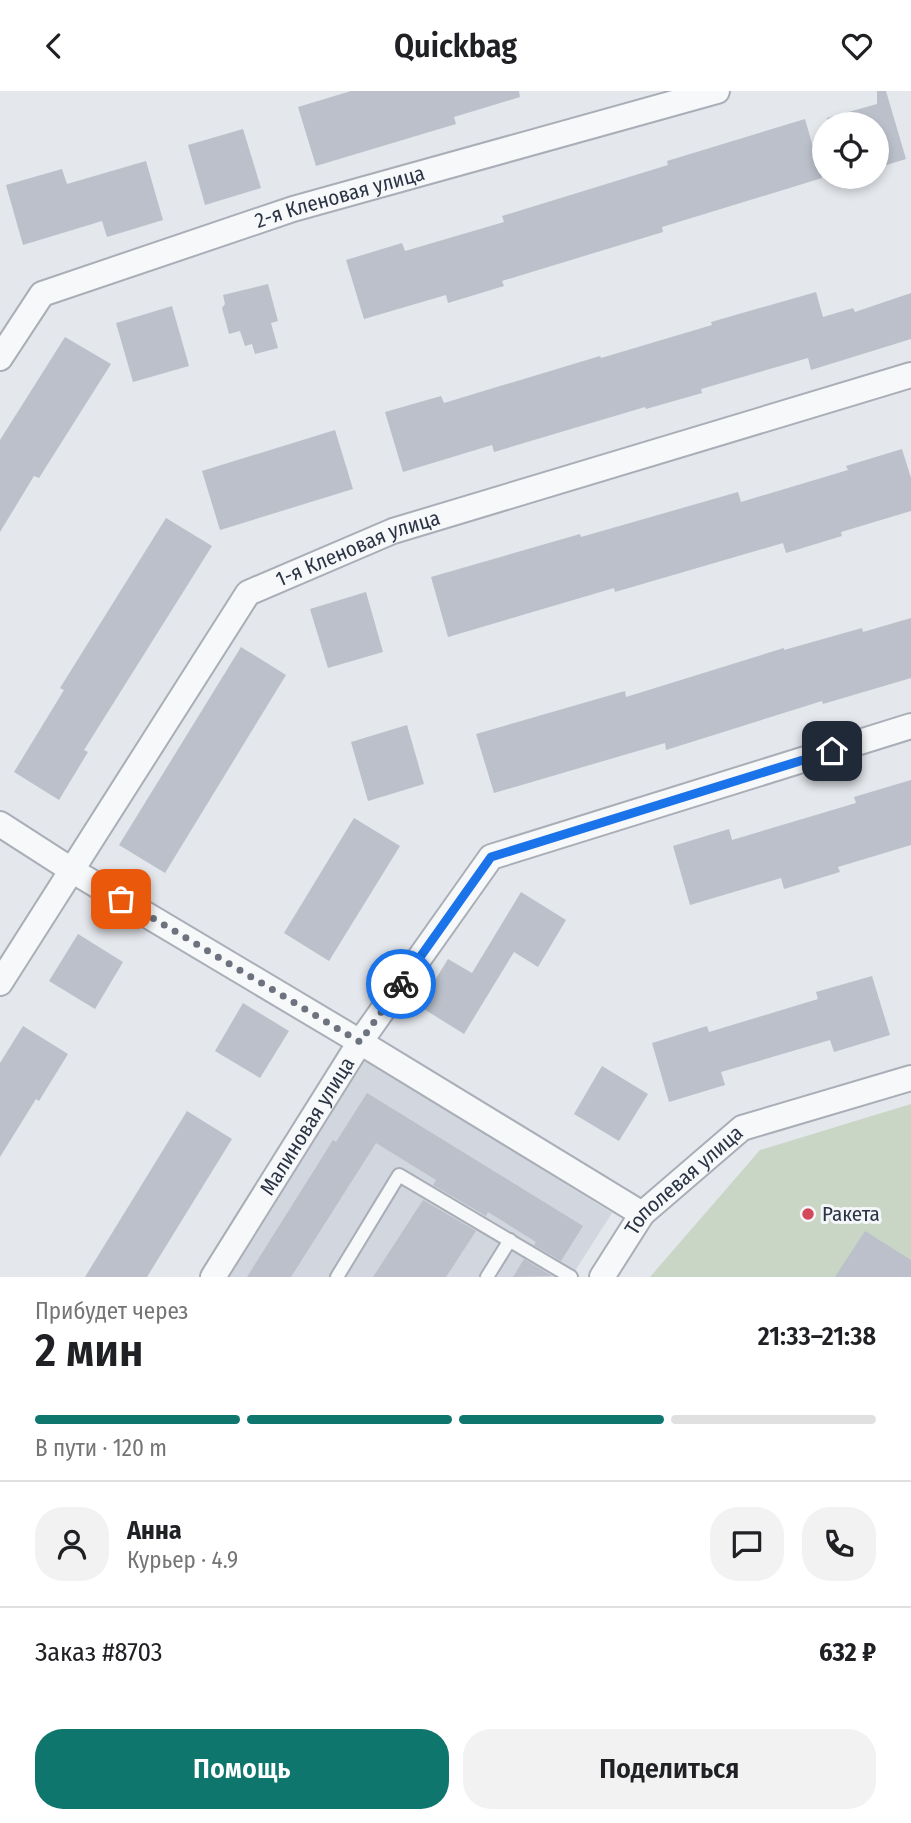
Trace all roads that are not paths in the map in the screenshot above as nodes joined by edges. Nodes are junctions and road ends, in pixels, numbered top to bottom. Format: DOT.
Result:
graph roads {
  1 [pos="717,91"];
  2 [pos="0,358"];
  3 [pos="911,375"];
  4 [pos="911,726"];
  5 [pos="0,824"];
  6 [pos="73,871"];
  7 [pos="0,983"];
  8 [pos="360,1042"];
  9 [pos="911,1078"];
  10 [pos="642,1214"];
  11 [pos="510,1240"];
  12 [pos="213,1277"];
  13 [pos="337,1277"];
  14 [pos="487,1277"];
  15 [pos="571,1277"];
  16 [pos="602,1277"];
  1 -- 2 [label="street, 2-я Кленовая улица"];
  3 -- 6 [label="street, 1-я Кленовая улица"];
  4 -- 8 [label="street, Малиновая улица"];
  5 -- 6 [label="street"];
  6 -- 7 [label="street, 1-я Кленовая улица"];
  6 -- 8 [label="street"];
  8 -- 10 [label="street"];
  8 -- 12 [label="street, Малиновая улица"];
  9 -- 10 [label="street, Тополевая улица"];
  10 -- 16 [label="street, Тополевая улица"];
  11 -- 13 [label="lane"];
  11 -- 14 [label="lane"];
  11 -- 15 [label="lane"];
}
